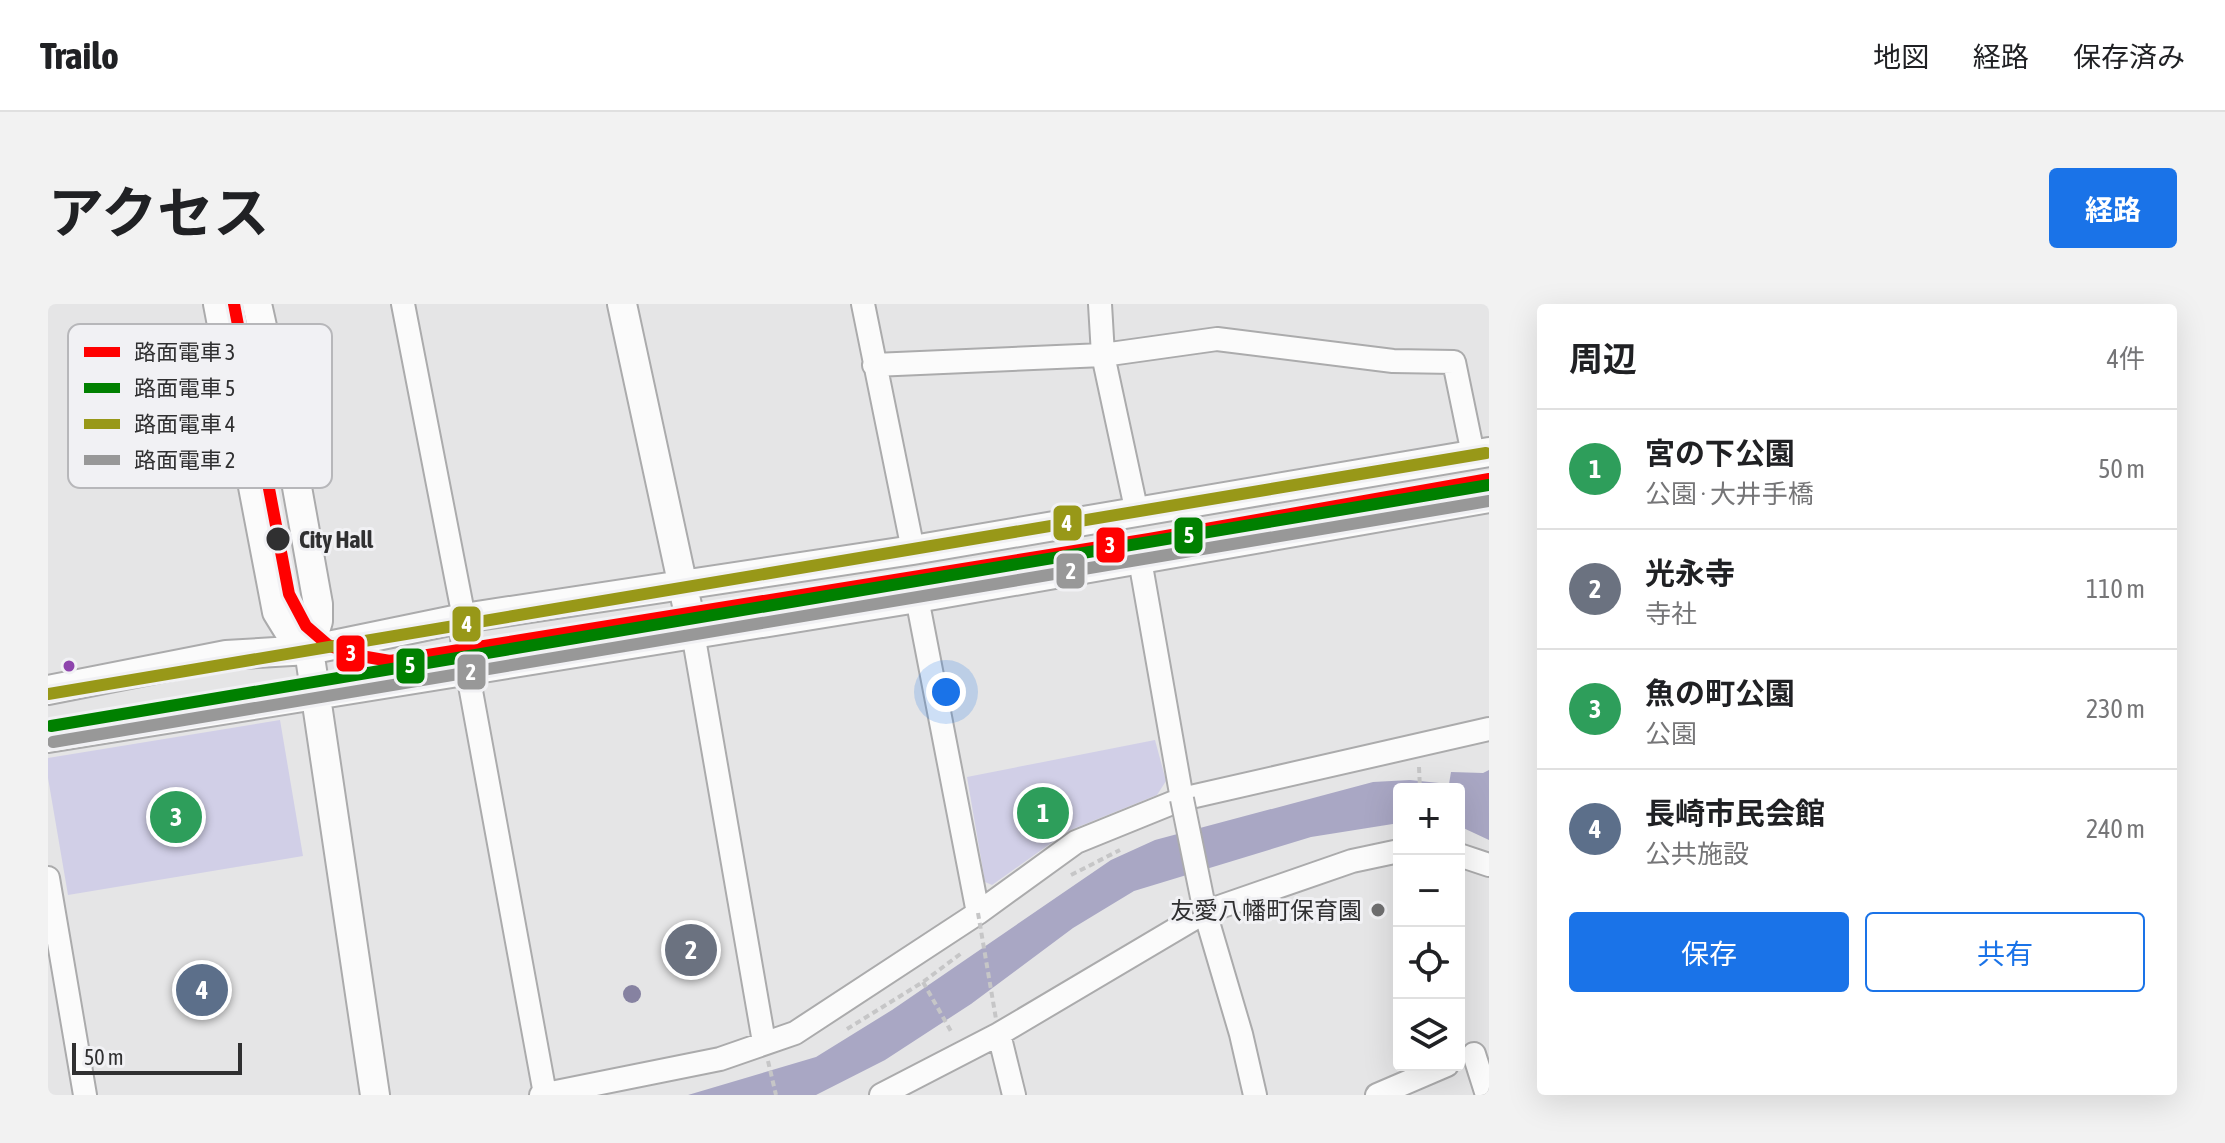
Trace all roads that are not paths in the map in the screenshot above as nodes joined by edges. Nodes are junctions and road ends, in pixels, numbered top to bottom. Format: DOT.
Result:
graph roads {
  1 [pos="204,304"];
  2 [pos="218,304"];
  3 [pos="257,304"];
  4 [pos="268,304"];
  5 [pos="403,304"];
  6 [pos="622,304"];
  7 [pos="863,304"];
  8 [pos="1100,304"];
  9 [pos="213,324"];
  10 [pos="221,324"];
  11 [pos="261,324"];
  12 [pos="266,324"];
  13 [pos="1103,355"];
  14 [pos="874,365"];
  15 [pos="1481,453"];
  16 [pos="252,488"];
  17 [pos="297,488"];
  18 [pos="1489,498"];
  19 [pos="1137,513"];
  20 [pos="913,550"];
  21 [pos="1140,560"];
  22 [pos="680,585"];
  23 [pos="917,598"];
  24 [pos="464,618"];
  25 [pos="693,633"];
  26 [pos="309,650"];
  27 [pos="467,669"];
  28 [pos="48,690"];
  29 [pos="318,695"];
  30 [pos="1489,729"];
  31 [pos="48,738"];
  32 [pos="1182,799"];
  33 [pos="1393,852"];
  34 [pos="1465,857"];
  35 [pos="1489,865"];
  36 [pos="48,878"];
  37 [pos="1205,912"];
  38 [pos="978,913"];
  39 [pos="997,1026"];
  40 [pos="770,1054"];
  41 [pos="1474,1054"];
  42 [pos="1433,1071"];
  43 [pos="85,1095"];
  44 [pos="375,1095"];
  45 [pos="543,1095"];
  46 [pos="881,1095"];
  47 [pos="1014,1095"];
  48 [pos="1255,1095"];
  49 [pos="1377,1095"];
  50 [pos="1487,1095"];
  1 -- 9 [label="street"];
  2 -- 10 [label="street"];
  3 -- 11 [label="street"];
  4 -- 12 [label="street"];
  5 -- 24 [label="street"];
  6 -- 22 [label="street"];
  7 -- 14 [label="street"];
  8 -- 13 [label="street"];
  13 -- 14 [label="street"];
  13 -- 15 [label="street"];
  13 -- 19 [label="street"];
  14 -- 20 [label="street"];
  15 -- 19 [label="street"];
  16 -- 26 [label="street"];
  17 -- 26 [label="street"];
  18 -- 21 [label="street"];
  19 -- 20 [label="street"];
  19 -- 21 [label="street"];
  20 -- 22 [label="street"];
  20 -- 23 [label="street"];
  21 -- 23 [label="street"];
  21 -- 32 [label="street"];
  22 -- 24 [label="street"];
  22 -- 25 [label="street"];
  23 -- 25 [label="street"];
  23 -- 38 [label="street"];
  24 -- 26 [label="street"];
  24 -- 27 [label="street"];
  25 -- 27 [label="street"];
  25 -- 40 [label="street"];
  26 -- 28 [label="street"];
  26 -- 29 [label="street"];
  27 -- 29 [label="street"];
  27 -- 45 [label="street"];
  29 -- 31 [label="street"];
  29 -- 44 [label="street"];
  30 -- 32 [label="street"];
  32 -- 37 [label="street, bridge"];
  32 -- 38 [label="street"];
  33 -- 37 [label="street"];
  34 -- 35 [label="street"];
  36 -- 43 [label="street"];
  37 -- 39 [label="street"];
  37 -- 48 [label="street"];
  38 -- 40 [label="street"];
  39 -- 46 [label="street"];
  39 -- 47 [label="street"];
  40 -- 45 [label="street"];
  41 -- 50 [label="street"];
  42 -- 49 [label="street"];
}
